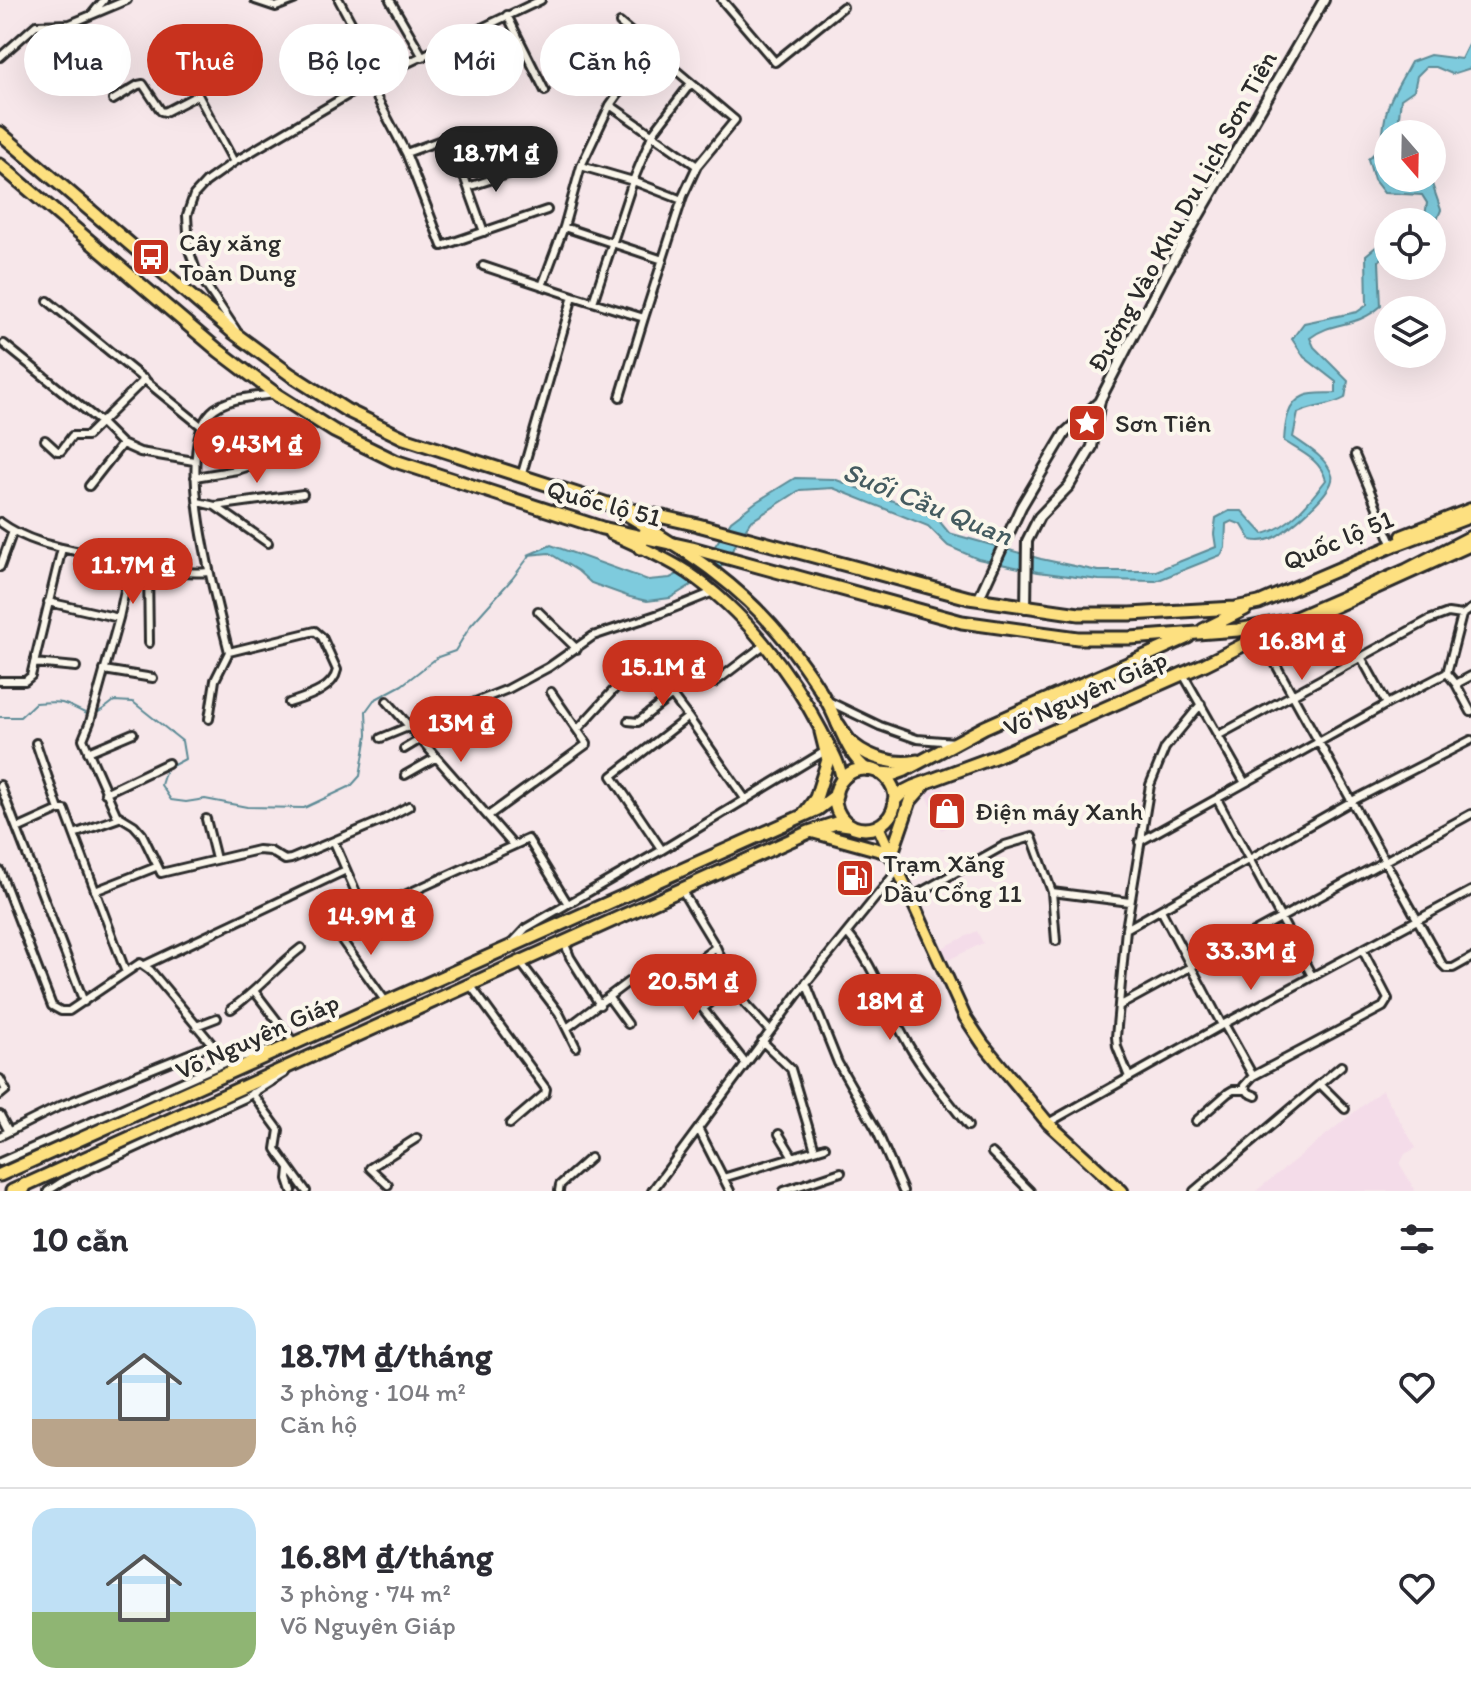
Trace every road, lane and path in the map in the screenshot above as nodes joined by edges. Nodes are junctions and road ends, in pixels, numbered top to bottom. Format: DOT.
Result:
graph roads {
  1 [pos="104,0"];
  2 [pos="127,0"];
  3 [pos="255,0"];
  4 [pos="294,0"];
  5 [pos="339,0"];
  6 [pos="390,0"];
  7 [pos="541,0"];
  8 [pos="722,0"];
  9 [pos="1324,0"];
  10 [pos="843,7"];
  11 [pos="507,15"];
  12 [pos="91,16"];
  13 [pos="352,24"];
  14 [pos="0,57"];
  15 [pos="423,57"];
  16 [pos="409,63"];
  17 [pos="680,74"];
  18 [pos="540,81"];
  19 [pos="691,83"];
  20 [pos="347,96"];
  21 [pos="376,96"];
  22 [pos="616,96"];
  23 [pos="113,100"];
  24 [pos="610,105"];
  25 [pos="0,133"];
  26 [pos="653,133"];
  27 [pos="406,153"];
  28 [pos="234,162"];
  29 [pos="0,165"];
  30 [pos="581,166"];
  31 [pos="697,166"];
  32 [pos="514,172"];
  33 [pos="633,181"];
  34 [pos="468,187"];
  35 [pos="682,200"];
  36 [pos="547,210"];
  37 [pos="564,227"];
  38 [pos="484,232"];
  39 [pos="613,244"];
  40 [pos="663,260"];
  41 [pos="483,266"];
  42 [pos="542,286"];
  43 [pos="573,296"];
  44 [pos="48,301"];
  45 [pos="593,302"];
  46 [pos="644,318"];
  47 [pos="239,337"];
  48 [pos="4,344"];
  49 [pos="145,379"];
  50 [pos="275,394"];
  51 [pos="620,397"];
  52 [pos="1100,400"];
  53 [pos="99,421"];
  54 [pos="201,426"];
  55 [pos="45,440"];
  56 [pos="122,444"];
  57 [pos="290,453"];
  58 [pos="1355,455"];
  59 [pos="194,461"];
  60 [pos="195,477"];
  61 [pos="521,477"];
  62 [pos="89,486"];
  63 [pos="303,494"];
  64 [pos="198,502"];
  65 [pos="611,505"];
  66 [pos="215,506"];
  67 [pos="1471,509"];
  68 [pos="651,515"];
  69 [pos="1471,516"];
  70 [pos="0,522"];
  71 [pos="13,531"];
  72 [pos="1471,537"];
  73 [pos="644,538"];
  74 [pos="1391,541"];
  75 [pos="268,543"];
  76 [pos="1471,545"];
  77 [pos="62,548"];
  78 [pos="695,553"];
  79 [pos="131,563"];
  80 [pos="0,567"];
  81 [pos="148,568"];
  82 [pos="209,572"];
  83 [pos="709,591"];
  84 [pos="1271,593"];
  85 [pos="978,600"];
  86 [pos="48,602"];
  87 [pos="1259,603"];
  88 [pos="1026,608"];
  89 [pos="1471,609"];
  90 [pos="538,611"];
  91 [pos="1462,615"];
  92 [pos="119,618"];
  93 [pos="1226,619"];
  94 [pos="1291,620"];
  95 [pos="1198,633"];
  96 [pos="1260,636"];
  97 [pos="149,643"];
  98 [pos="764,645"];
  99 [pos="1238,648"];
  100 [pos="577,649"];
  101 [pos="229,652"];
  102 [pos="1361,657"];
  103 [pos="34,663"];
  104 [pos="76,667"];
  105 [pos="104,670"];
  106 [pos="1447,673"];
  107 [pos="1183,674"];
  108 [pos="1471,676"];
  109 [pos="153,678"];
  110 [pos="0,681"];
  111 [pos="661,681"];
  112 [pos="621,682"];
  113 [pos="714,683"];
  114 [pos="1456,684"];
  115 [pos="551,692"];
  116 [pos="1292,694"];
  117 [pos="672,695"];
  118 [pos="387,701"];
  119 [pos="826,701"];
  120 [pos="289,703"];
  121 [pos="1201,704"];
  122 [pos="1387,704"];
  123 [pos="460,708"];
  124 [pos="1471,712"];
  125 [pos="688,717"];
  126 [pos="209,719"];
  127 [pos="628,721"];
  128 [pos="838,724"];
  129 [pos="408,727"];
  130 [pos="578,729"];
  131 [pos="821,732"];
  132 [pos="133,733"];
  133 [pos="1219,735"];
  134 [pos="381,738"];
  135 [pos="419,740"];
  136 [pos="1471,740"];
  137 [pos="1319,741"];
  138 [pos="957,742"];
  139 [pos="36,743"];
  140 [pos="404,749"];
  141 [pos="827,750"];
  142 [pos="88,752"];
  143 [pos="933,755"];
  144 [pos="435,758"];
  145 [pos="168,763"];
  146 [pos="874,772"];
  147 [pos="405,775"];
  148 [pos="842,780"];
  149 [pos="929,782"];
  150 [pos="1245,783"];
  151 [pos="0,785"];
  152 [pos="105,793"];
  153 [pos="836,795"];
  154 [pos="1217,799"];
  155 [pos="746,800"];
  156 [pos="894,801"];
  157 [pos="1352,801"];
  158 [pos="409,806"];
  159 [pos="59,810"];
  160 [pos="1471,814"];
  161 [pos="488,816"];
  162 [pos="801,817"];
  163 [pos="119,818"];
  164 [pos="206,819"];
  165 [pos="849,825"];
  166 [pos="878,826"];
  167 [pos="17,829"];
  168 [pos="809,832"];
  169 [pos="74,834"];
  170 [pos="334,842"];
  171 [pos="1139,842"];
  172 [pos="513,845"];
  173 [pos="662,850"];
  174 [pos="891,854"];
  175 [pos="216,859"];
  176 [pos="1249,859"];
  177 [pos="1384,860"];
  178 [pos="156,867"];
  179 [pos="346,870"];
  180 [pos="0,871"];
  181 [pos="897,871"];
  182 [pos="95,891"];
  183 [pos="682,891"];
  184 [pos="1471,891"];
  185 [pos="1052,892"];
  186 [pos="910,898"];
  187 [pos="1130,902"];
  188 [pos="568,904"];
  189 [pos="1161,910"];
  190 [pos="1281,917"];
  191 [pos="1418,919"];
  192 [pos="333,928"];
  193 [pos="1126,929"];
  194 [pos="847,933"];
  195 [pos="1056,941"];
  196 [pos="565,944"];
  197 [pos="509,947"];
  198 [pos="716,947"];
  199 [pos="301,948"];
  200 [pos="1362,949"];
  201 [pos="1471,958"];
  202 [pos="521,963"];
  203 [pos="145,965"];
  204 [pos="1193,967"];
  205 [pos="125,970"];
  206 [pos="1312,976"];
  207 [pos="628,982"];
  208 [pos="806,983"];
  209 [pos="732,984"];
  210 [pos="471,986"];
  211 [pos="255,992"];
  212 [pos="650,997"];
  213 [pos="609,998"];
  214 [pos="84,1002"];
  215 [pos="386,1002"];
  216 [pos="600,1005"];
  217 [pos="1119,1006"];
  218 [pos="231,1009"];
  219 [pos="217,1018"];
  220 [pos="628,1024"];
  221 [pos="1223,1024"];
  222 [pos="196,1026"];
  223 [pos="567,1028"];
  224 [pos="770,1031"];
  225 [pos="762,1041"];
  226 [pos="292,1044"];
  227 [pos="211,1045"];
  228 [pos="576,1047"];
  229 [pos="311,1057"];
  230 [pos="227,1062"];
  231 [pos="746,1064"];
  232 [pos="1341,1066"];
  233 [pos="1253,1076"];
  234 [pos="1129,1077"];
  235 [pos="0,1079"];
  236 [pos="1320,1084"];
  237 [pos="1246,1090"];
  238 [pos="252,1093"];
  239 [pos="0,1095"];
  240 [pos="1256,1096"];
  241 [pos="1345,1109"];
  242 [pos="0,1115"];
  243 [pos="1196,1121"];
  244 [pos="1048,1123"];
  245 [pos="510,1124"];
  246 [pos="968,1126"];
  247 [pos="8,1130"];
  248 [pos="699,1130"];
  249 [pos="779,1134"];
  250 [pos="0,1136"];
  251 [pos="417,1138"];
  252 [pos="825,1147"];
  253 [pos="815,1150"];
  254 [pos="992,1153"];
  255 [pos="793,1157"];
  256 [pos="590,1158"];
  257 [pos="0,1162"];
  258 [pos="289,1169"];
  259 [pos="841,1172"];
  260 [pos="0,1175"];
  261 [pos="723,1178"];
  262 [pos="388,1185"];
  263 [pos="23,1188"];
  264 [pos="12,1191"];
  265 [pos="48,1191"];
  266 [pos="292,1191"];
  267 [pos="306,1191"];
  268 [pos="559,1191"];
  269 [pos="652,1191"];
  270 [pos="730,1191"];
  271 [pos="784,1191"];
  272 [pos="903,1191"];
  273 [pos="1030,1191"];
  274 [pos="1122,1191"];
  275 [pos="1194,1191"];
  1 -- 12 [label="street"];
  2 -- 12 [label="street"];
  3 -- 4 [label="street"];
  5 -- 13 [label="street"];
  6 -- 15 [label="street"];
  7 -- 11 [label="street"];
  8 -- 10 [label="street"];
  9 -- 52 [label="street, Đường Vào Khu Du Lịch Sơn Tiên"];
  11 -- 15 [label="street"];
  11 -- 18 [label="street"];
  12 -- 14 [label="street"];
  15 -- 16 [label="street"];
  17 -- 19 [label="street"];
  19 -- 26 [label="street"];
  19 -- 31 [label="street"];
  20 -- 28 [label="street"];
  21 -- 27 [label="street"];
  22 -- 24 [label="street"];
  23 -- 28 [label="street"];
  24 -- 26 [label="street"];
  24 -- 30 [label="street"];
  25 -- 47 [label="highway, Quốc lộ 51"];
  26 -- 31 [label="street"];
  26 -- 33 [label="street"];
  27 -- 34 [label="street"];
  27 -- 38 [label="street"];
  28 -- 47 [label="street"];
  29 -- 50 [label="highway, Quốc lộ 51"];
  30 -- 33 [label="street"];
  30 -- 37 [label="street"];
  31 -- 35 [label="street"];
  32 -- 34 [label="street"];
  33 -- 35 [label="street"];
  33 -- 39 [label="street"];
  34 -- 38 [label="street"];
  35 -- 40 [label="street"];
  36 -- 38 [label="street"];
  37 -- 39 [label="street"];
  37 -- 42 [label="street"];
  39 -- 40 [label="street"];
  39 -- 45 [label="street"];
  40 -- 46 [label="street"];
  41 -- 42 [label="street"];
  42 -- 43 [label="street"];
  43 -- 45 [label="street"];
  43 -- 61 [label="street"];
  44 -- 49 [label="street"];
  45 -- 46 [label="street"];
  46 -- 51 [label="street"];
  47 -- 61 [label="highway, Quốc lộ 51"];
  48 -- 53 [label="street"];
  49 -- 53 [label="street"];
  49 -- 54 [label="street"];
  50 -- 54 [label="street"];
  50 -- 73 [label="highway, Quốc lộ 51"];
  52 -- 85 [label="street, Đường Vào Khu Du Lịch Sơn Tiên"];
  52 -- 88 [label="street, Đường Vào Khu Du Lịch Sơn Tiên"];
  53 -- 55 [label="street"];
  53 -- 56 [label="street"];
  54 -- 59 [label="street"];
  56 -- 59 [label="street"];
  56 -- 62 [label="street"];
  57 -- 60 [label="street"];
  58 -- 74 [label="street"];
  59 -- 60 [label="street"];
  60 -- 64 [label="street"];
  61 -- 65 [label="highway, Quốc lộ 51"];
  63 -- 66 [label="street"];
  64 -- 66 [label="street"];
  64 -- 82 [label="street"];
  65 -- 68 [label="highway, Quốc lộ 51"];
  65 -- 73 [label="main road"];
  66 -- 75 [label="street"];
  67 -- 74 [label="main road, Quốc lộ 51"];
  68 -- 73 [label="highway"];
  68 -- 85 [label="highway, Quốc lộ 51"];
  69 -- 87 [label="highway, Quốc lộ 51"];
  70 -- 71 [label="street"];
  71 -- 77 [label="street"];
  71 -- 80 [label="street"];
  72 -- 94 [label="highway, Quốc lộ 51"];
  73 -- 78 [label="highway, Quốc lộ 51"];
  73 -- 83 [label="main road"];
  74 -- 84 [label="main road, Quốc lộ 51"];
  76 -- 94 [label="main road, Quốc lộ 51"];
  77 -- 79 [label="street"];
  77 -- 86 [label="street"];
  78 -- 95 [label="highway, Quốc lộ 51"];
  78 -- 119 [label="main road"];
  79 -- 81 [label="street"];
  79 -- 92 [label="street"];
  81 -- 82 [label="street"];
  81 -- 97 [label="street"];
  82 -- 101 [label="street"];
  83 -- 98 [label="main road"];
  83 -- 100 [label="street"];
  84 -- 87 [label="highway, Võ Nguyên Giáp"];
  84 -- 93 [label="main road, Quốc lộ 51"];
  85 -- 88 [label="highway, Quốc lộ 51"];
  86 -- 92 [label="street"];
  86 -- 103 [label="street"];
  87 -- 93 [label="highway, Võ Nguyên Giáp"];
  88 -- 93 [label="highway, Quốc lộ 51"];
  89 -- 91 [label="street"];
  90 -- 100 [label="street"];
  91 -- 102 [label="street"];
  91 -- 106 [label="street"];
  92 -- 105 [label="street"];
  93 -- 94 [label="highway, Quốc lộ 51"];
  93 -- 95 [label="highway, Võ Nguyên Giáp"];
  93 -- 99 [label="highway"];
  94 -- 96 [label="highway, Võ Nguyên Giáp"];
  95 -- 138 [label="highway, Võ Nguyên Giáp"];
  96 -- 99 [label="highway, Võ Nguyên Giáp"];
  96 -- 116 [label="street"];
  98 -- 113 [label="street"];
  98 -- 131 [label="main road"];
  99 -- 107 [label="highway, Võ Nguyên Giáp"];
  100 -- 123 [label="street"];
  101 -- 120 [label="street"];
  101 -- 126 [label="street"];
  102 -- 116 [label="street"];
  102 -- 122 [label="street"];
  103 -- 104 [label="street"];
  103 -- 110 [label="street"];
  105 -- 109 [label="street"];
  105 -- 142 [label="street"];
  106 -- 114 [label="street"];
  106 -- 122 [label="street"];
  107 -- 121 [label="street"];
  107 -- 149 [label="highway, Võ Nguyên Giáp"];
  108 -- 114 [label="street"];
  111 -- 117 [label="street"];
  112 -- 130 [label="street"];
  114 -- 124 [label="street"];
  115 -- 130 [label="street"];
  116 -- 133 [label="street"];
  116 -- 137 [label="street"];
  117 -- 125 [label="street"];
  117 -- 127 [label="street"];
  118 -- 129 [label="street"];
  119 -- 128 [label="main road"];
  119 -- 138 [label="street"];
  121 -- 133 [label="street"];
  121 -- 171 [label="street"];
  122 -- 137 [label="street"];
  125 -- 155 [label="street"];
  125 -- 173 [label="street"];
  128 -- 143 [label="highway"];
  128 -- 146 [label="main road"];
  129 -- 134 [label="street"];
  129 -- 135 [label="street"];
  130 -- 161 [label="street"];
  131 -- 141 [label="highway"];
  131 -- 148 [label="main road"];
  132 -- 142 [label="street"];
  133 -- 150 [label="street"];
  135 -- 140 [label="street"];
  135 -- 144 [label="street"];
  136 -- 157 [label="street"];
  137 -- 150 [label="street"];
  137 -- 157 [label="street"];
  138 -- 143 [label="highway, Võ Nguyên Giáp"];
  139 -- 159 [label="street"];
  141 -- 155 [label="street"];
  141 -- 162 [label="highway"];
  142 -- 152 [label="street"];
  143 -- 146 [label="highway, Võ Nguyên Giáp"];
  144 -- 147 [label="street"];
  144 -- 161 [label="street"];
  145 -- 152 [label="street"];
  146 -- 148 [label="highway"];
  146 -- 156 [label="highway"];
  148 -- 153 [label="highway"];
  149 -- 156 [label="highway, Võ Nguyên Giáp"];
  149 -- 174 [label="highway"];
  150 -- 154 [label="street"];
  151 -- 167 [label="street"];
  152 -- 163 [label="street"];
  153 -- 162 [label="highway, Võ Nguyên Giáp"];
  153 -- 165 [label="highway"];
  154 -- 171 [label="street"];
  154 -- 176 [label="street"];
  155 -- 173 [label="street"];
  156 -- 166 [label="highway"];
  157 -- 176 [label="street"];
  157 -- 177 [label="street"];
  158 -- 170 [label="street"];
  159 -- 167 [label="street"];
  159 -- 169 [label="street"];
  160 -- 177 [label="street"];
  161 -- 172 [label="street"];
  162 -- 197 [label="highway, Võ Nguyên Giáp"];
  163 -- 169 [label="street"];
  163 -- 178 [label="street"];
  164 -- 175 [label="street"];
  165 -- 166 [label="highway"];
  165 -- 168 [label="highway, Võ Nguyên Giáp"];
  166 -- 174 [label="main road"];
  167 -- 214 [label="street"];
  168 -- 174 [label="highway"];
  168 -- 183 [label="highway, Võ Nguyên Giáp"];
  169 -- 182 [label="street"];
  170 -- 175 [label="street"];
  170 -- 179 [label="street"];
  171 -- 187 [label="street"];
  172 -- 179 [label="street"];
  172 -- 188 [label="street"];
  173 -- 188 [label="street"];
  174 -- 181 [label="main road"];
  175 -- 178 [label="street"];
  176 -- 189 [label="street"];
  176 -- 190 [label="street"];
  177 -- 190 [label="street"];
  177 -- 191 [label="street"];
  178 -- 182 [label="street"];
  179 -- 203 [label="street"];
  180 -- 214 [label="street"];
  181 -- 186 [label="main road"];
  181 -- 194 [label="street"];
  182 -- 205 [label="street"];
  183 -- 196 [label="highway, Võ Nguyên Giáp"];
  183 -- 198 [label="street"];
  184 -- 191 [label="street"];
  185 -- 186 [label="street"];
  185 -- 187 [label="street"];
  185 -- 195 [label="street"];
  186 -- 244 [label="main road"];
  187 -- 193 [label="street"];
  188 -- 197 [label="street"];
  189 -- 193 [label="street"];
  189 -- 204 [label="street"];
  190 -- 204 [label="street"];
  190 -- 206 [label="street"];
  191 -- 200 [label="street"];
  191 -- 201 [label="street"];
  192 -- 215 [label="street"];
  193 -- 217 [label="street"];
  194 -- 208 [label="street"];
  194 -- 246 [label="street"];
  196 -- 202 [label="highway, Võ Nguyên Giáp"];
  196 -- 216 [label="street"];
  197 -- 215 [label="highway, Võ Nguyên Giáp"];
  198 -- 209 [label="street"];
  198 -- 212 [label="street"];
  199 -- 211 [label="street"];
  200 -- 206 [label="street"];
  200 -- 233 [label="street"];
  202 -- 210 [label="highway, Võ Nguyên Giáp"];
  202 -- 223 [label="street"];
  203 -- 205 [label="street"];
  203 -- 222 [label="street"];
  204 -- 217 [label="street"];
  204 -- 221 [label="street"];
  205 -- 214 [label="street"];
  206 -- 221 [label="street"];
  207 -- 213 [label="street"];
  208 -- 224 [label="street"];
  208 -- 272 [label="street"];
  209 -- 224 [label="street"];
  209 -- 231 [label="street"];
  210 -- 229 [label="highway, Võ Nguyên Giáp"];
  210 -- 245 [label="street"];
  211 -- 218 [label="street"];
  211 -- 226 [label="street"];
  213 -- 216 [label="street"];
  213 -- 220 [label="street"];
  215 -- 226 [label="highway, Võ Nguyên Giáp"];
  216 -- 223 [label="street"];
  217 -- 234 [label="street"];
  219 -- 222 [label="street"];
  221 -- 233 [label="street"];
  221 -- 234 [label="street"];
  222 -- 227 [label="street"];
  223 -- 228 [label="street"];
  224 -- 225 [label="street"];
  225 -- 231 [label="street"];
  225 -- 253 [label="street"];
  226 -- 230 [label="street"];
  226 -- 260 [label="highway, Võ Nguyên Giáp"];
  227 -- 230 [label="street"];
  227 -- 247 [label="street"];
  229 -- 238 [label="street"];
  229 -- 263 [label="highway, Võ Nguyên Giáp"];
  230 -- 257 [label="street"];
  231 -- 248 [label="street"];
  232 -- 236 [label="street"];
  233 -- 237 [label="street"];
  234 -- 244 [label="street"];
  235 -- 239 [label="street"];
  236 -- 241 [label="street"];
  236 -- 275 [label="street"];
  237 -- 240 [label="street"];
  237 -- 243 [label="street"];
  238 -- 258 [label="street"];
  238 -- 265 [label="street"];
  242 -- 247 [label="street"];
  244 -- 274 [label="main road"];
  247 -- 250 [label="street"];
  248 -- 261 [label="street"];
  248 -- 269 [label="street"];
  249 -- 255 [label="street"];
  251 -- 262 [label="street"];
  252 -- 253 [label="street"];
  253 -- 255 [label="street"];
  254 -- 273 [label="street"];
  255 -- 261 [label="street"];
  256 -- 268 [label="street"];
  258 -- 266 [label="street"];
  258 -- 267 [label="street"];
  259 -- 271 [label="street"];
  261 -- 270 [label="street"];
  263 -- 264 [label="highway, Võ Nguyên Giáp"];
}
